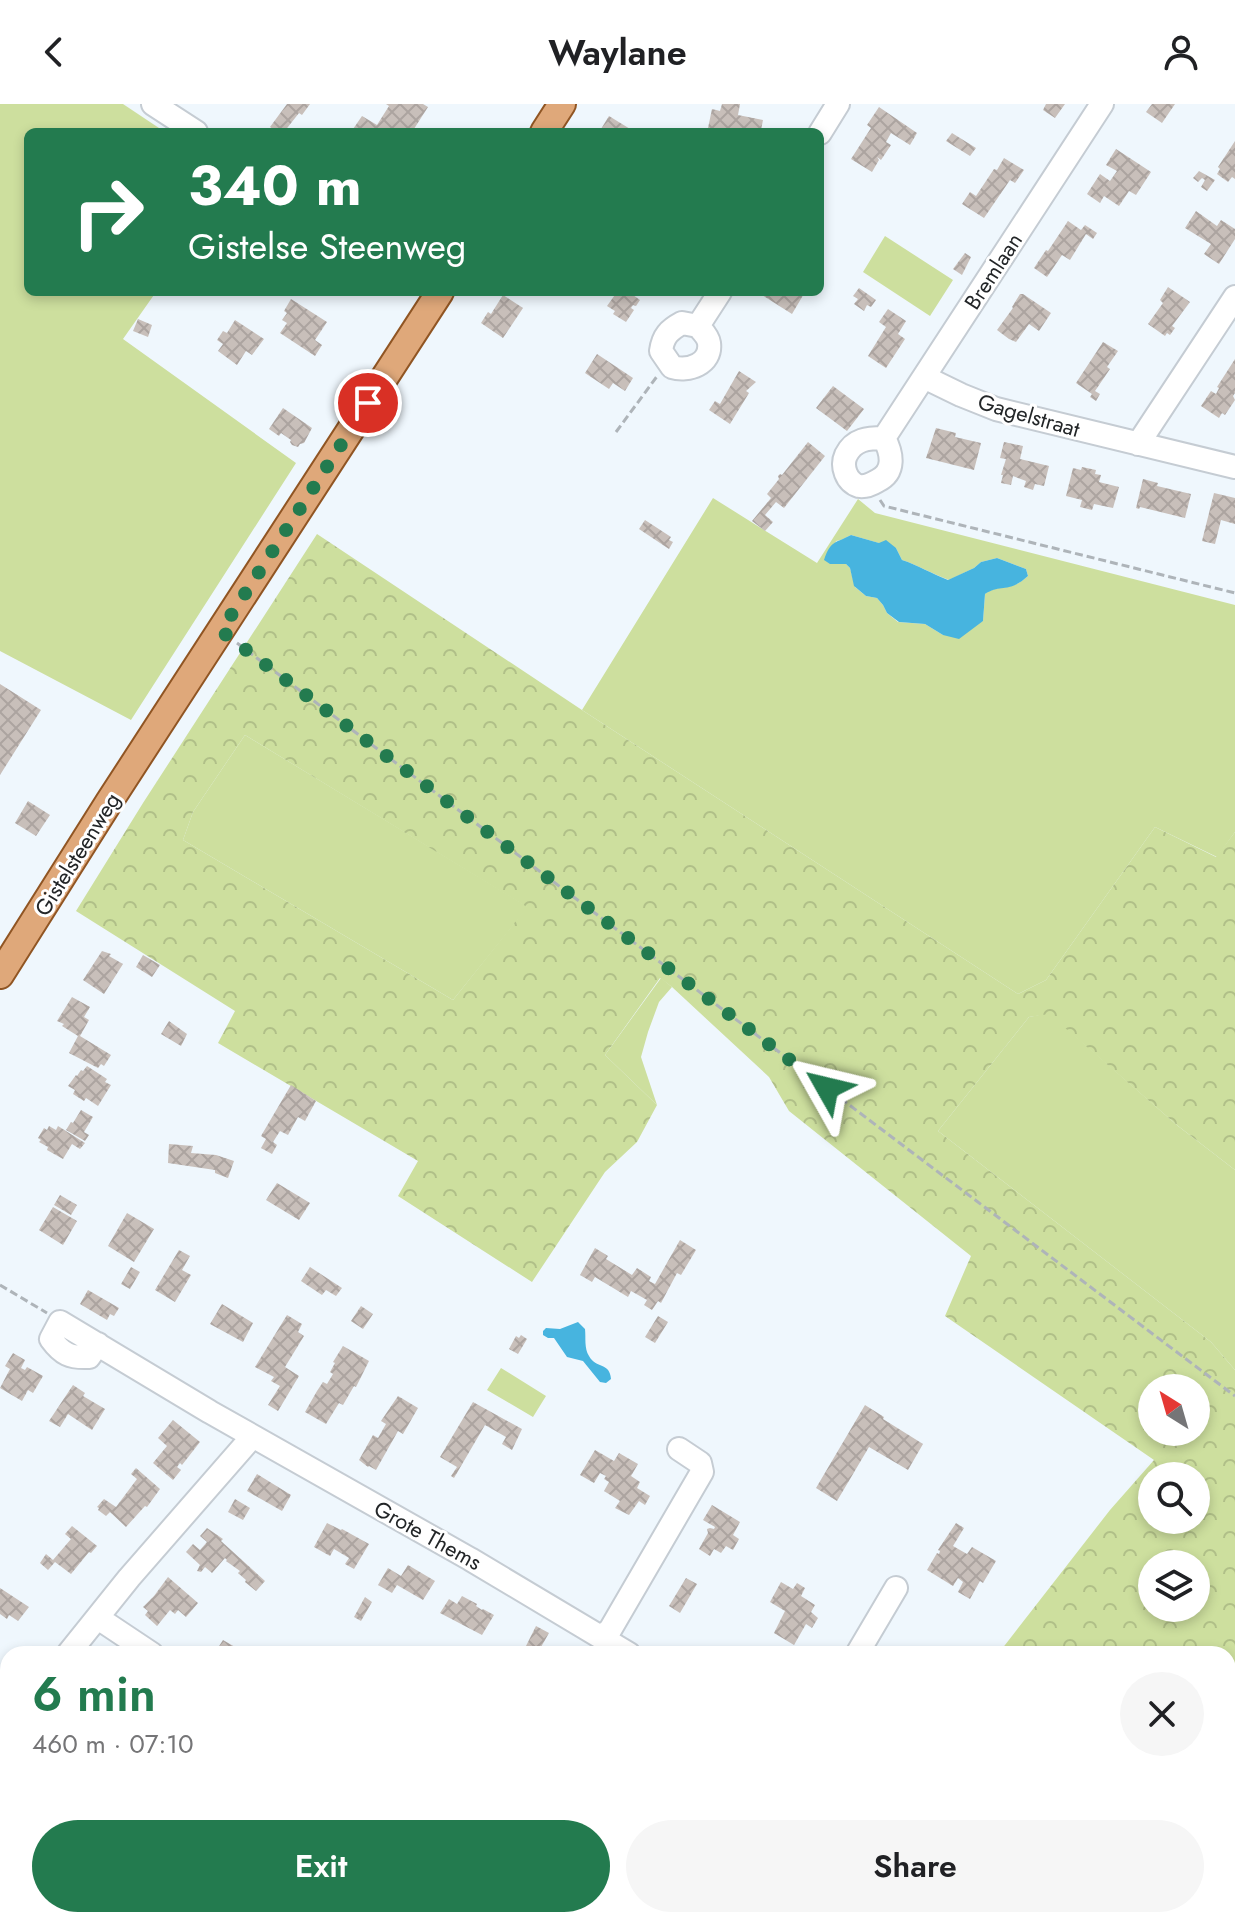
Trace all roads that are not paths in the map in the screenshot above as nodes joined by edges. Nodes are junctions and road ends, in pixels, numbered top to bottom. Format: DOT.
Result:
graph roads {
  1 [pos="153,104"];
  2 [pos="562,104"];
  3 [pos="838,104"];
  4 [pos="1102,104"];
  5 [pos="190,128"];
  6 [pos="547,128"];
  7 [pos="823,128"];
  8 [pos="437,296"];
  9 [pos="717,296"];
  10 [pos="1235,297"];
  11 [pos="698,326"];
  12 [pos="924,377"];
  13 [pos="884,438"];
  14 [pos="1138,444"];
  15 [pos="1235,467"];
  16 [pos="4,960"];
  17 [pos="60,1322"];
  18 [pos="252,1437"];
  19 [pos="679,1449"];
  20 [pos="896,1588"];
  21 [pos="98,1618"];
  22 [pos="601,1637"];
  23 [pos="75,1646"];
  24 [pos="140,1646"];
  25 [pos="616,1646"];
  26 [pos="862,1646"];
  1 -- 5 [label="street"];
  2 -- 6 [label="main road"];
  3 -- 7 [label="street"];
  4 -- 12 [label="street, Bremlaan"];
  8 -- 16 [label="main road, Gistelsteenweg"];
  9 -- 11 [label="street"];
  10 -- 14 [label="street"];
  11 -- 11 [label="street"];
  12 -- 13 [label="street, Bremlaan"];
  12 -- 14 [label="street, Gagelstraat"];
  13 -- 13 [label="street"];
  14 -- 15 [label="street, Gagelstraat"];
  17 -- 18 [label="street, Grote Thems"];
  18 -- 21 [label="street"];
  18 -- 22 [label="street, Grote Thems"];
  19 -- 22 [label="street"];
  20 -- 26 [label="street"];
  21 -- 23 [label="street"];
  21 -- 24 [label="street"];
  22 -- 25 [label="street, Grote Thems"];
}
